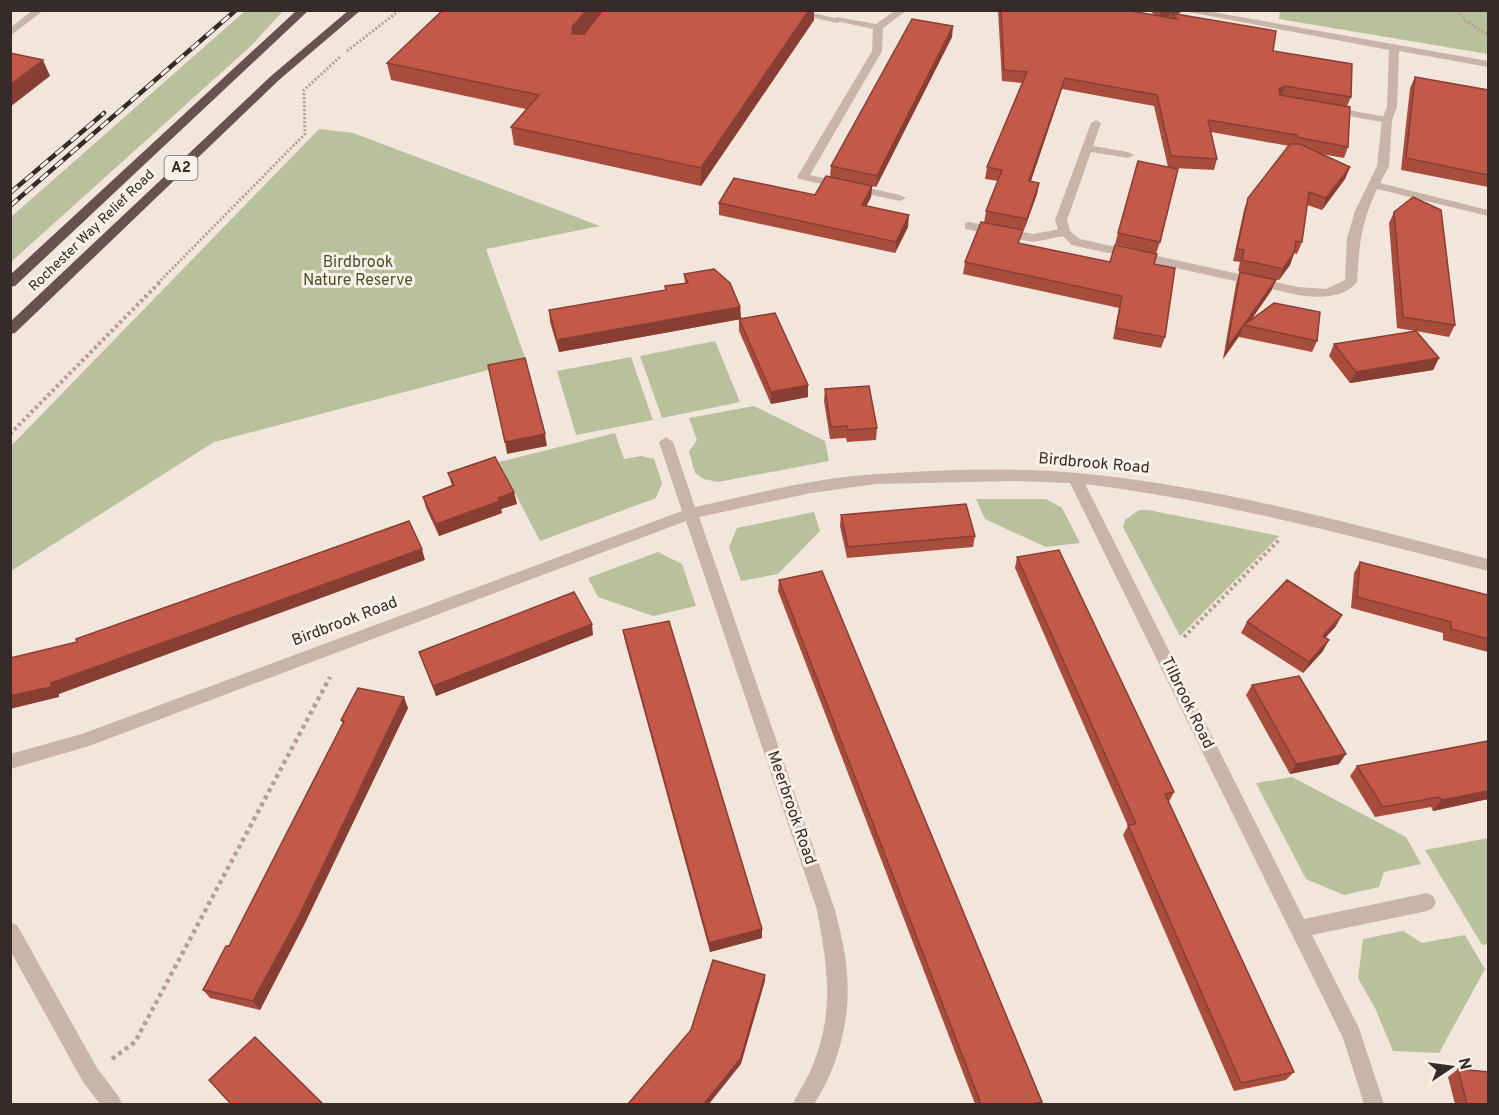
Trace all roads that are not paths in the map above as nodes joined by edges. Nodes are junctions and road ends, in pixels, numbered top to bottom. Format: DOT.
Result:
graph roads {
  1 [pos="40,10"];
  2 [pos="304,10"];
  3 [pos="356,10"];
  4 [pos="783,10"];
  5 [pos="903,10"];
  6 [pos="1182,10"];
  7 [pos="878,27"];
  8 [pos="10,33"];
  9 [pos="1394,48"];
  10 [pos="1488,64"];
  11 [pos="1317,108"];
  12 [pos="1388,120"];
  13 [pos="1096,123"];
  14 [pos="1088,148"];
  15 [pos="1128,155"];
  16 [pos="1375,185"];
  17 [pos="900,198"];
  18 [pos="1488,213"];
  19 [pos="969,226"];
  20 [pos="1065,232"];
  21 [pos="10,283"];
  22 [pos="10,330"];
  23 [pos="666,442"];
  24 [pos="1075,478"];
  25 [pos="691,513"];
  26 [pos="1488,565"];
  27 [pos="10,762"];
  28 [pos="1427,902"];
  29 [pos="1300,929"];
  30 [pos="10,931"];
  31 [pos="112,1104"];
  32 [pos="803,1104"];
  33 [pos="1374,1104"];
  1 -- 8 [label="street"];
  2 -- 21 [label="highway, Rochester Way Relief Road / A2"];
  3 -- 22 [label="highway, Rochester Way Relief Road / A2"];
  4 -- 7 [label="street"];
  5 -- 7 [label="street"];
  6 -- 9 [label="street"];
  7 -- 17 [label="street"];
  9 -- 10 [label="street"];
  9 -- 12 [label="street"];
  11 -- 12 [label="street"];
  12 -- 16 [label="street"];
  13 -- 14 [label="street"];
  14 -- 15 [label="street"];
  14 -- 20 [label="street"];
  16 -- 18 [label="street"];
  16 -- 20 [label="street"];
  19 -- 20 [label="street"];
  23 -- 25 [label="street"];
  24 -- 25 [label="street, Birdbrook Road"];
  24 -- 26 [label="street, Birdbrook Road"];
  24 -- 29 [label="street, Tilbrook Road"];
  25 -- 27 [label="street, Birdbrook Road"];
  25 -- 32 [label="street, Meerbrook Road"];
  28 -- 29 [label="street"];
  29 -- 33 [label="street, Tilbrook Road"];
  30 -- 31 [label="street"];
}
